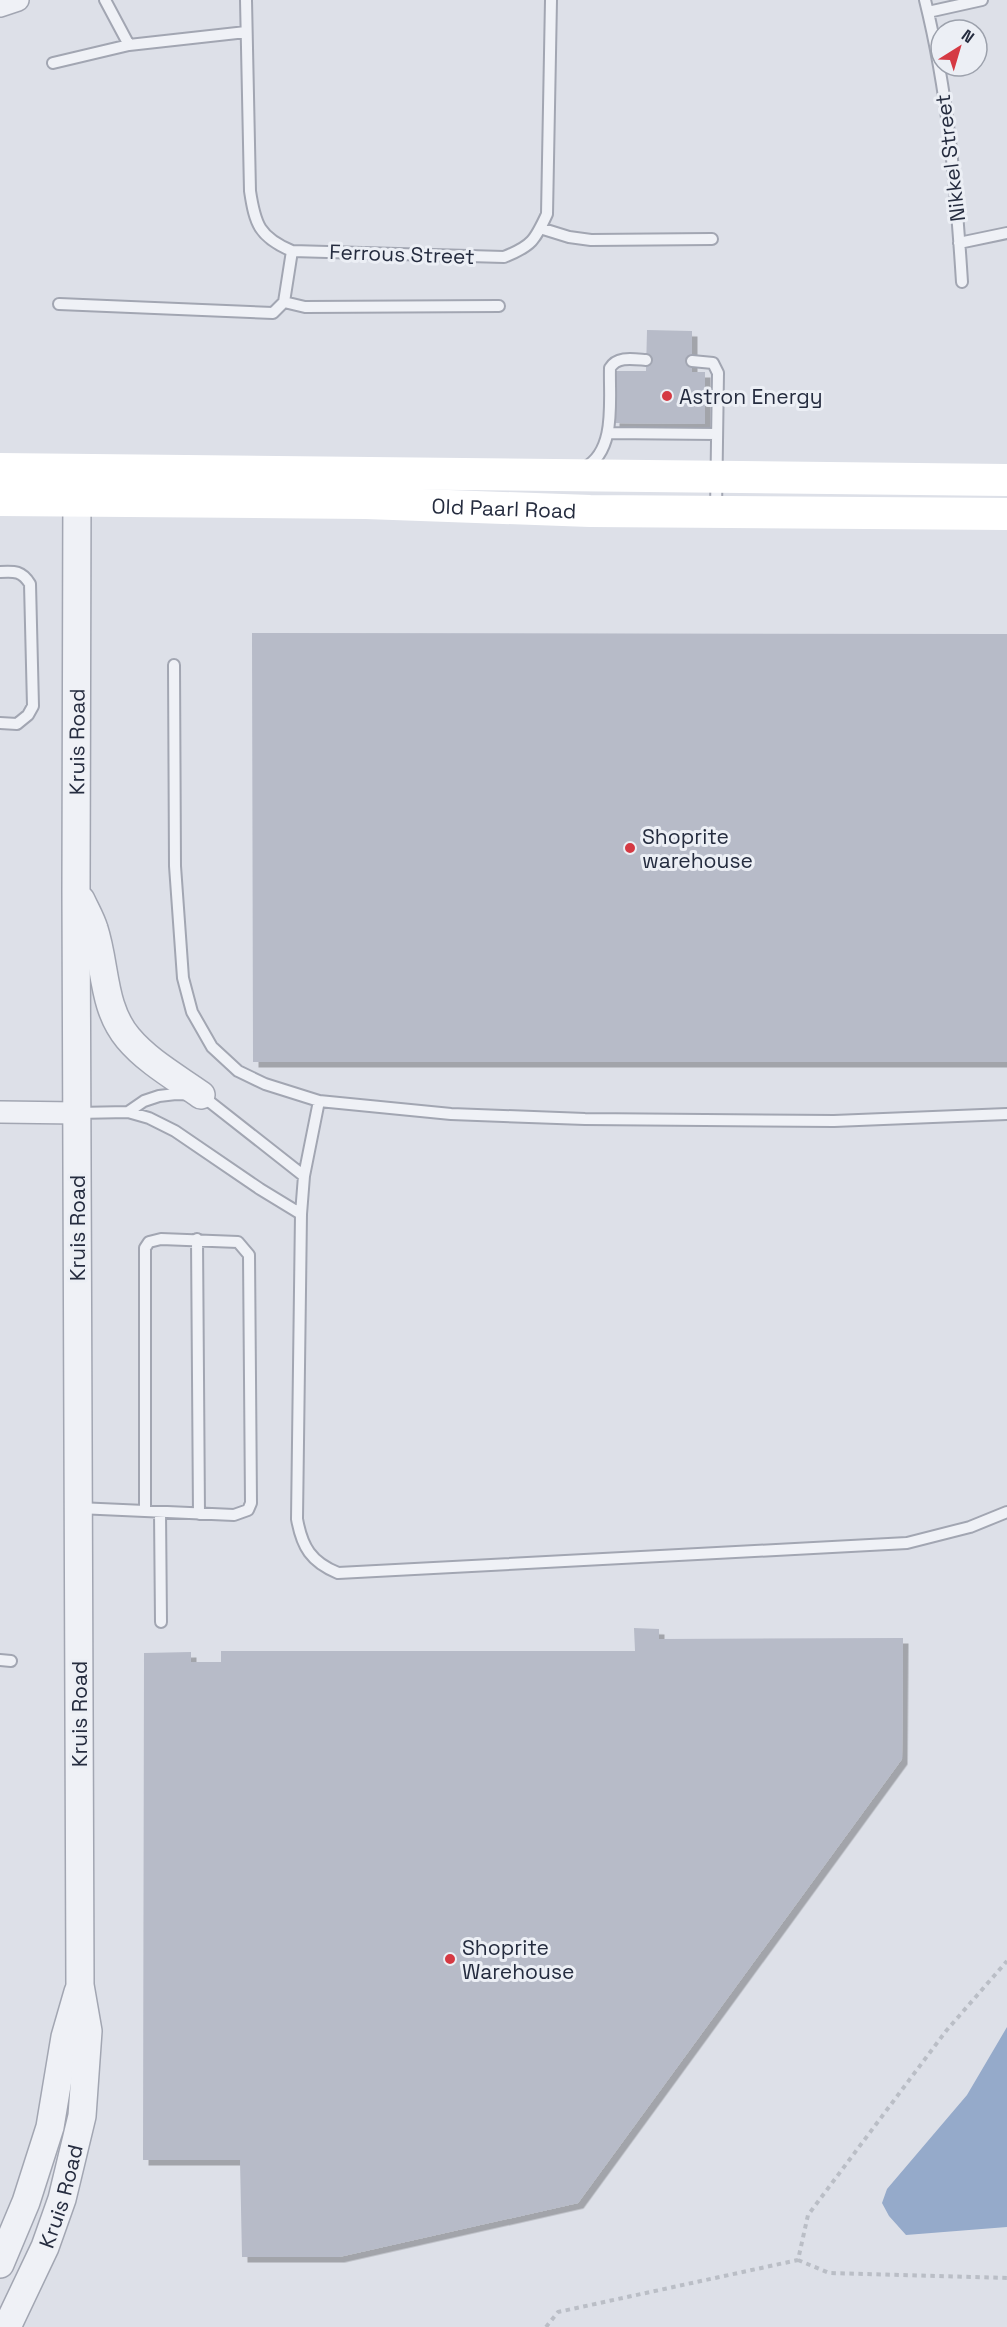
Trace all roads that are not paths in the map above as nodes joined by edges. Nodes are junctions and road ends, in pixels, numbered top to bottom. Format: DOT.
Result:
graph roads {
  1 [pos="18,0"];
  2 [pos="105,0"];
  3 [pos="246,0"];
  4 [pos="551,0"];
  5 [pos="925,0"];
  6 [pos="982,0"];
  7 [pos="0,6"];
  8 [pos="928,12"];
  9 [pos="246,32"];
  10 [pos="129,45"];
  11 [pos="53,63"];
  12 [pos="540,228"];
  13 [pos="1007,233"];
  14 [pos="712,239"];
  15 [pos="959,243"];
  16 [pos="292,251"];
  17 [pos="962,282"];
  18 [pos="284,302"];
  19 [pos="59,304"];
  20 [pos="499,306"];
  21 [pos="646,360"];
  22 [pos="692,361"];
  23 [pos="608,434"];
  24 [pos="717,434"];
  25 [pos="0,469"];
  26 [pos="77,470"];
  27 [pos="568,476"];
  28 [pos="717,477"];
  29 [pos="1007,480"];
  30 [pos="0,500"];
  31 [pos="77,502"];
  32 [pos="716,512"];
  33 [pos="1007,514"];
  34 [pos="0,572"];
  35 [pos="174,665"];
  36 [pos="0,723"];
  37 [pos="76,891"];
  38 [pos="201,1095"];
  39 [pos="319,1101"];
  40 [pos="0,1112"];
  41 [pos="128,1112"];
  42 [pos="77,1113"];
  43 [pos="1007,1114"];
  44 [pos="304,1176"];
  45 [pos="301,1214"];
  46 [pos="197,1239"];
  47 [pos="78,1508"];
  48 [pos="145,1511"];
  49 [pos="160,1512"];
  50 [pos="1007,1512"];
  51 [pos="199,1514"];
  52 [pos="161,1622"];
  53 [pos="80,1985"];
  54 [pos="0,2264"];
  55 [pos="7,2327"];
  1 -- 7 [label="street"];
  2 -- 10 [label="lane"];
  3 -- 9 [label="lane, Ferrous Street"];
  4 -- 12 [label="lane, Ferrous Street"];
  5 -- 8 [label="lane, Nikkel Street"];
  6 -- 8 [label="lane"];
  8 -- 15 [label="lane, Nikkel Street"];
  9 -- 10 [label="lane"];
  9 -- 16 [label="lane, Ferrous Street"];
  10 -- 11 [label="lane"];
  12 -- 14 [label="lane"];
  12 -- 16 [label="lane, Ferrous Street"];
  13 -- 15 [label="lane"];
  15 -- 17 [label="lane, Nikkel Street"];
  16 -- 18 [label="lane"];
  18 -- 19 [label="lane"];
  18 -- 20 [label="lane"];
  21 -- 23 [label="lane"];
  22 -- 24 [label="lane"];
  23 -- 24 [label="lane"];
  23 -- 27 [label="lane"];
  24 -- 28 [label="lane"];
  25 -- 26 [label="main road, Old Paarl Road"];
  26 -- 27 [label="main road, Old Paarl Road"];
  26 -- 31 [label="street, Kruis Road"];
  27 -- 28 [label="main road, Old Paarl Road"];
  28 -- 29 [label="main road, Old Paarl Road"];
  28 -- 32 [label="lane"];
  30 -- 31 [label="main road, Old Paarl Road"];
  31 -- 32 [label="main road, Old Paarl Road"];
  31 -- 37 [label="street, Kruis Road"];
  32 -- 33 [label="main road, Old Paarl Road"];
  34 -- 36 [label="lane"];
  35 -- 39 [label="lane"];
  37 -- 38 [label="street"];
  37 -- 42 [label="street, Kruis Road"];
  38 -- 41 [label="lane"];
  38 -- 44 [label="lane"];
  39 -- 43 [label="lane"];
  39 -- 44 [label="lane"];
  40 -- 42 [label="street"];
  41 -- 42 [label="lane"];
  41 -- 45 [label="lane"];
  42 -- 47 [label="street, Kruis Road"];
  44 -- 45 [label="lane"];
  45 -- 50 [label="lane"];
  46 -- 48 [label="lane"];
  46 -- 51 [label="lane"];
  46 -- 51 [label="lane"];
  47 -- 48 [label="lane"];
  47 -- 53 [label="street, Kruis Road"];
  48 -- 49 [label="lane"];
  49 -- 51 [label="lane"];
  49 -- 52 [label="lane"];
  53 -- 54 [label="street, Kruis Road"];
  53 -- 55 [label="street, Kruis Road"];
}
